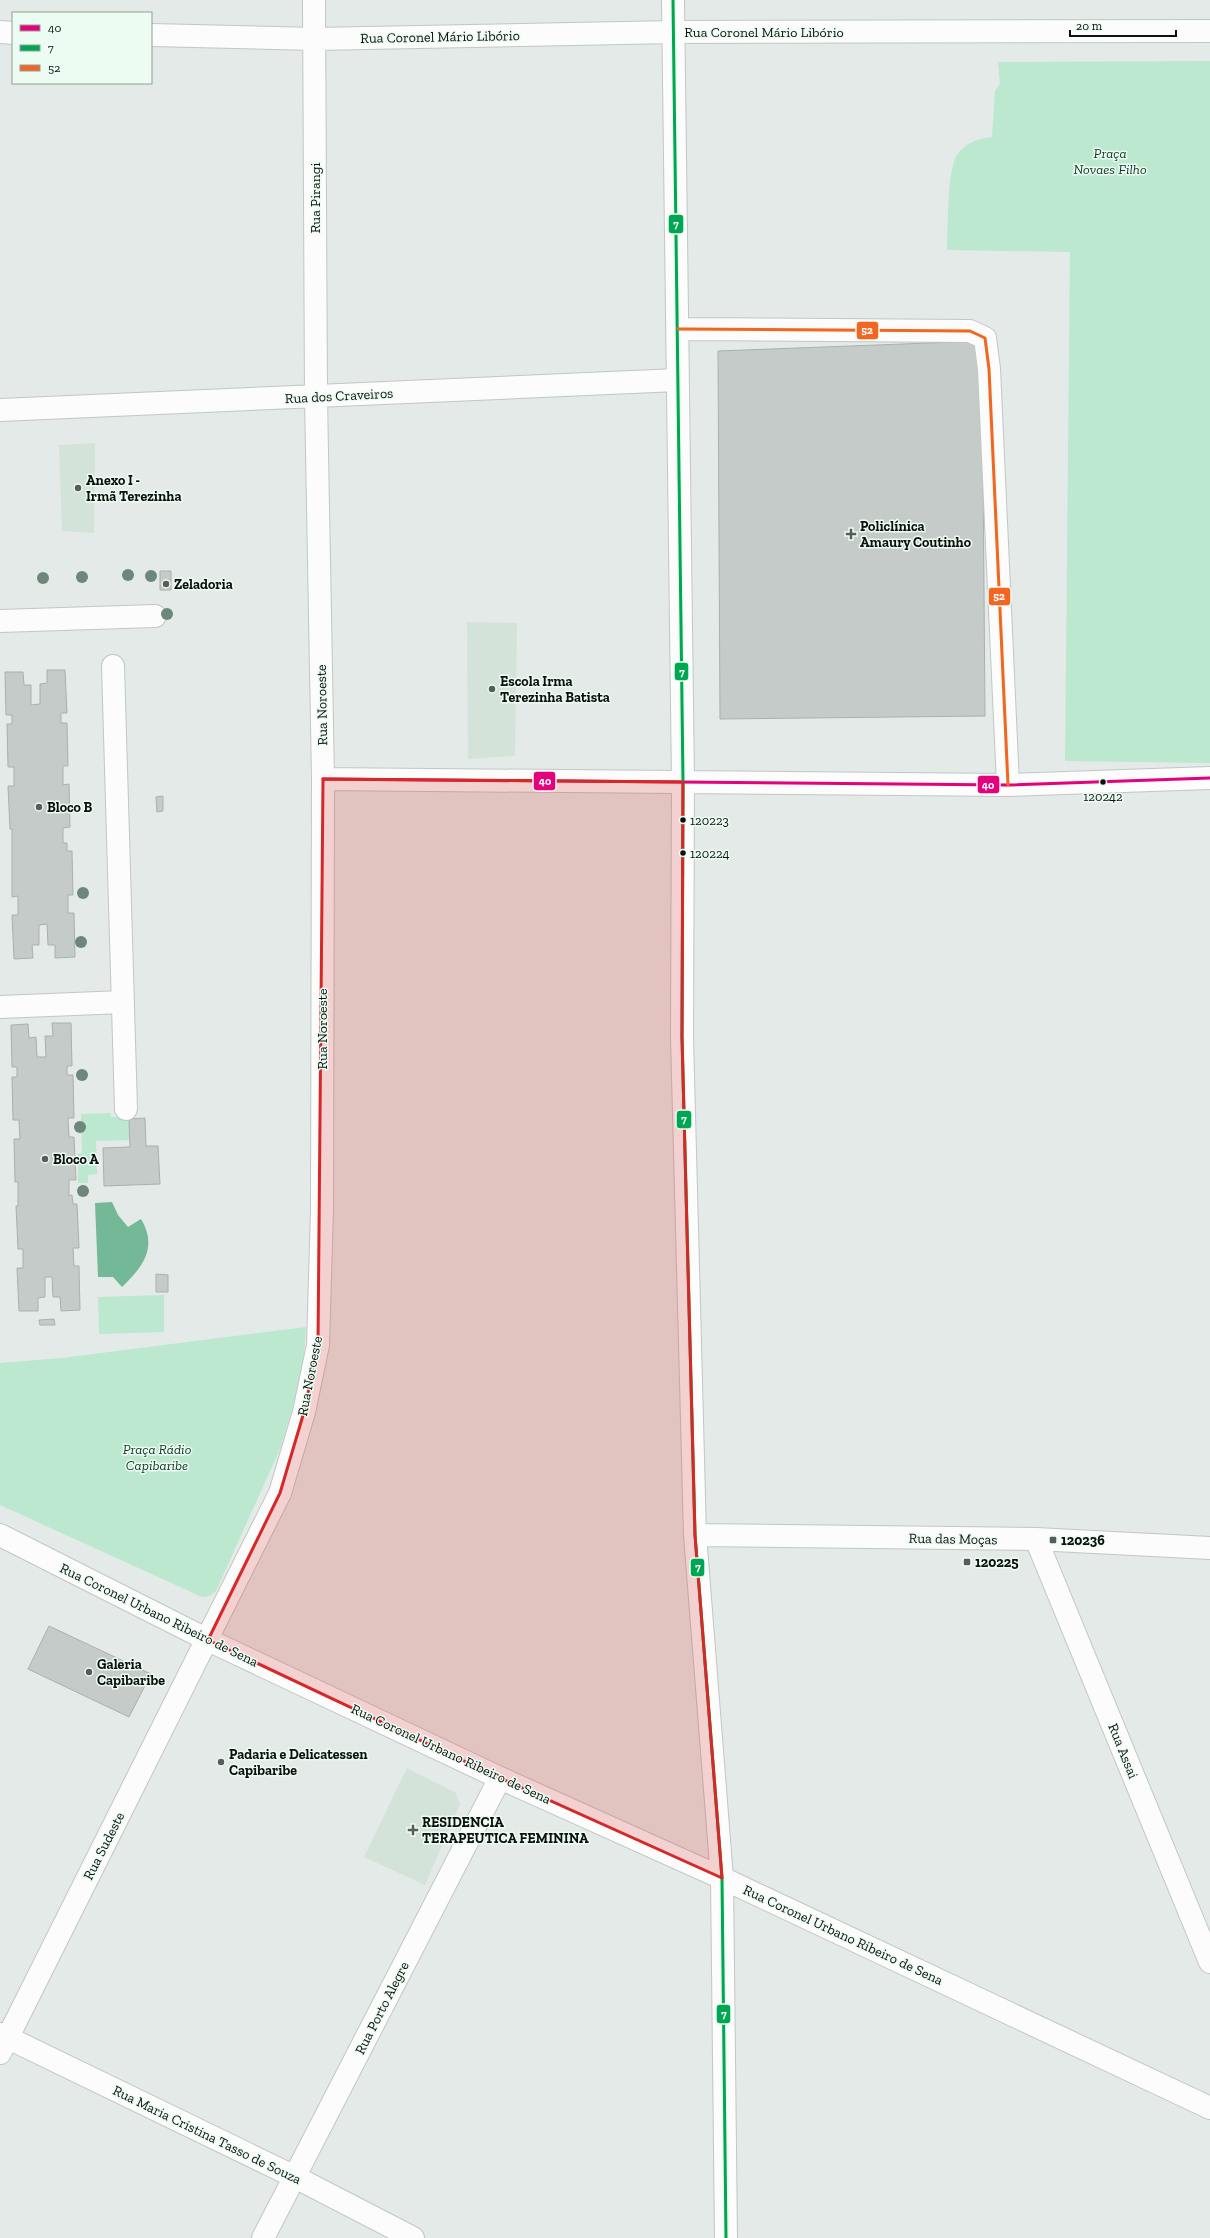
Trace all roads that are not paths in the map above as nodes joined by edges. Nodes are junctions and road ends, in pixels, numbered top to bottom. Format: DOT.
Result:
graph roads {
  1 [pos="314,0"];
  2 [pos="673,0"];
  3 [pos="1210,31"];
  4 [pos="0,32"];
  5 [pos="674,32"];
  6 [pos="12,33"];
  7 [pos="152,36"];
  8 [pos="315,39"];
  9 [pos="678,330"];
  10 [pos="677,380"];
  11 [pos="316,397"];
  12 [pos="0,410"];
  13 [pos="155,616"];
  14 [pos="0,621"];
  15 [pos="113,666"];
  16 [pos="1210,778"];
  17 [pos="323,779"];
  18 [pos="683,782"];
  19 [pos="1008,785"];
  20 [pos="123,1002"];
  21 [pos="0,1007"];
  22 [pos="126,1109"];
  23 [pos="0,1535"];
  24 [pos="695,1535"];
  25 [pos="1036,1540"];
  26 [pos="1210,1548"];
  27 [pos="208,1640"];
  28 [pos="500,1778"];
  29 [pos="722,1878"];
  30 [pos="1210,1962"];
  31 [pos="2,2042"];
  32 [pos="1210,2108"];
  33 [pos="295,2178"];
  34 [pos="263,2238"];
  35 [pos="413,2238"];
  36 [pos="726,2238"];
  1 -- 8 [label="street, Rua Pirangi"];
  2 -- 5 [label="street"];
  3 -- 5 [label="street, Rua Coronel Mário Libório"];
  4 -- 6 [label="street"];
  5 -- 8 [label="street, Rua Coronel Mário Libório"];
  5 -- 9 [label="street"];
  7 -- 8 [label="street, Rua Coronel Mário Libório"];
  8 -- 11 [label="street, Rua Pirangi"];
  9 -- 10 [label="street"];
  9 -- 19 [label="street"];
  10 -- 11 [label="street, Rua dos Craveiros"];
  10 -- 18 [label="street"];
  11 -- 12 [label="street, Rua dos Craveiros"];
  11 -- 17 [label="street, Rua Noroeste"];
  13 -- 14 [label="street"];
  15 -- 20 [label="street"];
  16 -- 19 [label="street"];
  17 -- 18 [label="street"];
  17 -- 27 [label="street, Rua Noroeste"];
  18 -- 19 [label="street"];
  18 -- 24 [label="street"];
  20 -- 21 [label="street"];
  20 -- 22 [label="street"];
  23 -- 27 [label="street, Rua Coronel Urbano Ribeiro de Sena"];
  24 -- 25 [label="street, Rua das Moças"];
  24 -- 29 [label="street"];
  25 -- 26 [label="street, Rua das Moças"];
  25 -- 30 [label="street, Rua Assai"];
  27 -- 28 [label="street, Rua Coronel Urbano Ribeiro de Sena"];
  27 -- 31 [label="street, Rua Sudeste"];
  28 -- 29 [label="street, Rua Coronel Urbano Ribeiro de Sena"];
  28 -- 33 [label="street, Rua Porto Alegre"];
  29 -- 32 [label="street, Rua Coronel Urbano Ribeiro de Sena"];
  29 -- 36 [label="street"];
  31 -- 33 [label="street, Rua Maria Cristina Tasso de Souza"];
  33 -- 34 [label="street, Rua Porto Alegre"];
  33 -- 35 [label="street, Rua Maria Cristina Tasso de Souza"];
}
